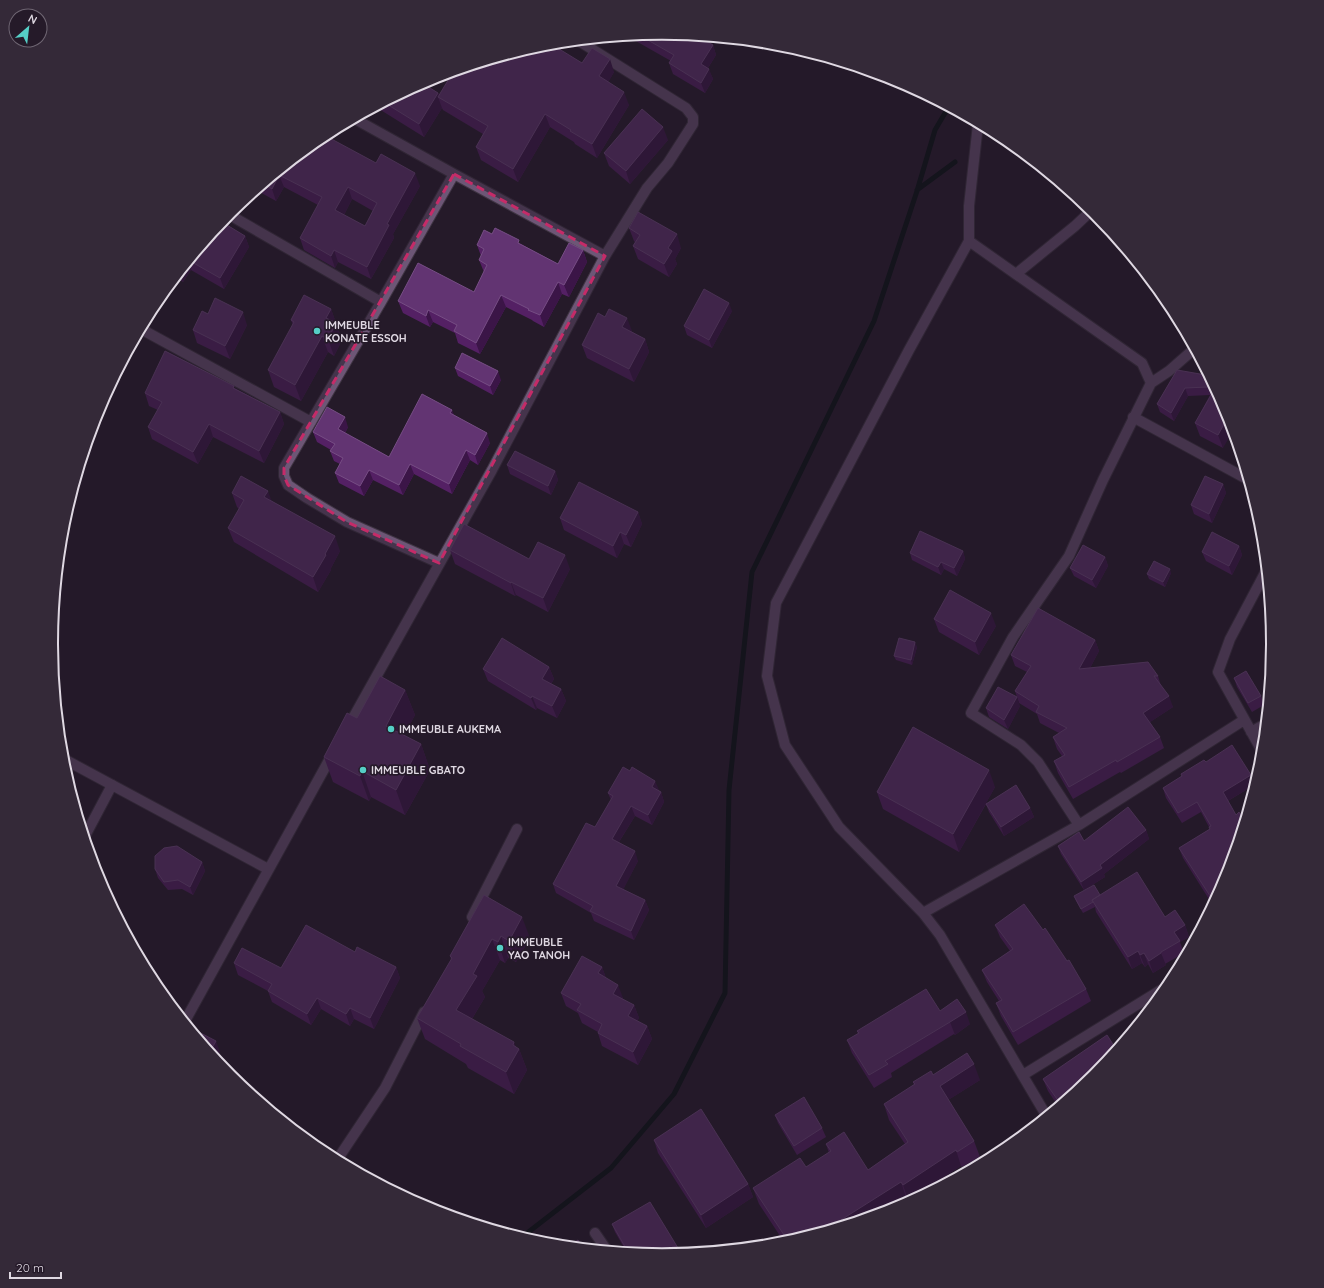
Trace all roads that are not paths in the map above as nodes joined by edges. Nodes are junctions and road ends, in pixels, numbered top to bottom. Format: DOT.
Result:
graph roads {
  1 [pos="585,45"];
  2 [pos="359,121"];
  3 [pos="977,129"];
  4 [pos="454,174"];
  5 [pos="1087,215"];
  6 [pos="234,218"];
  7 [pos="969,240"];
  8 [pos="605,256"];
  9 [pos="1016,274"];
  10 [pos="381,302"];
  11 [pos="145,331"];
  12 [pos="1190,352"];
  13 [pos="1151,383"];
  14 [pos="1133,416"];
  15 [pos="310,422"];
  16 [pos="1241,475"];
  17 [pos="439,563"];
  18 [pos="1262,578"];
  19 [pos="1244,720"];
  20 [pos="1260,727"];
  21 [pos="1251,732"];
  22 [pos="1257,743"];
  23 [pos="70,762"];
  24 [pos="112,785"];
  25 [pos="1078,825"];
  26 [pos="517,828"];
  27 [pos="88,831"];
  28 [pos="268,870"];
  29 [pos="923,913"];
  30 [pos="468,926"];
  31 [pos="1154,995"];
  32 [pos="429,1002"];
  33 [pos="187,1016"];
  34 [pos="1023,1075"];
  35 [pos="1044,1111"];
  36 [pos="340,1155"];
  37 [pos="595,1233"];
  38 [pos="603,1245"];
  1 -- 8 [label="street"];
  2 -- 4 [label="street"];
  3 -- 7 [label="street"];
  4 -- 8 [label="street"];
  4 -- 10 [label="street"];
  5 -- 9 [label="street"];
  6 -- 10 [label="street"];
  7 -- 9 [label="street"];
  7 -- 29 [label="street"];
  8 -- 17 [label="street"];
  9 -- 13 [label="street"];
  10 -- 15 [label="street"];
  11 -- 15 [label="street"];
  12 -- 13 [label="street"];
  13 -- 14 [label="street"];
  14 -- 16 [label="street"];
  14 -- 25 [label="street"];
  15 -- 17 [label="street"];
  17 -- 28 [label="street"];
  18 -- 19 [label="street"];
  19 -- 21 [label="street"];
  19 -- 25 [label="street"];
  20 -- 21 [label="street"];
  21 -- 22 [label="street"];
  23 -- 24 [label="street"];
  24 -- 27 [label="street"];
  24 -- 28 [label="street"];
  25 -- 29 [label="street"];
  26 -- 30 [label="street"];
  28 -- 33 [label="street"];
  29 -- 34 [label="street"];
  31 -- 34 [label="street"];
  32 -- 36 [label="street"];
  34 -- 35 [label="street"];
  37 -- 38 [label="street"];
}
